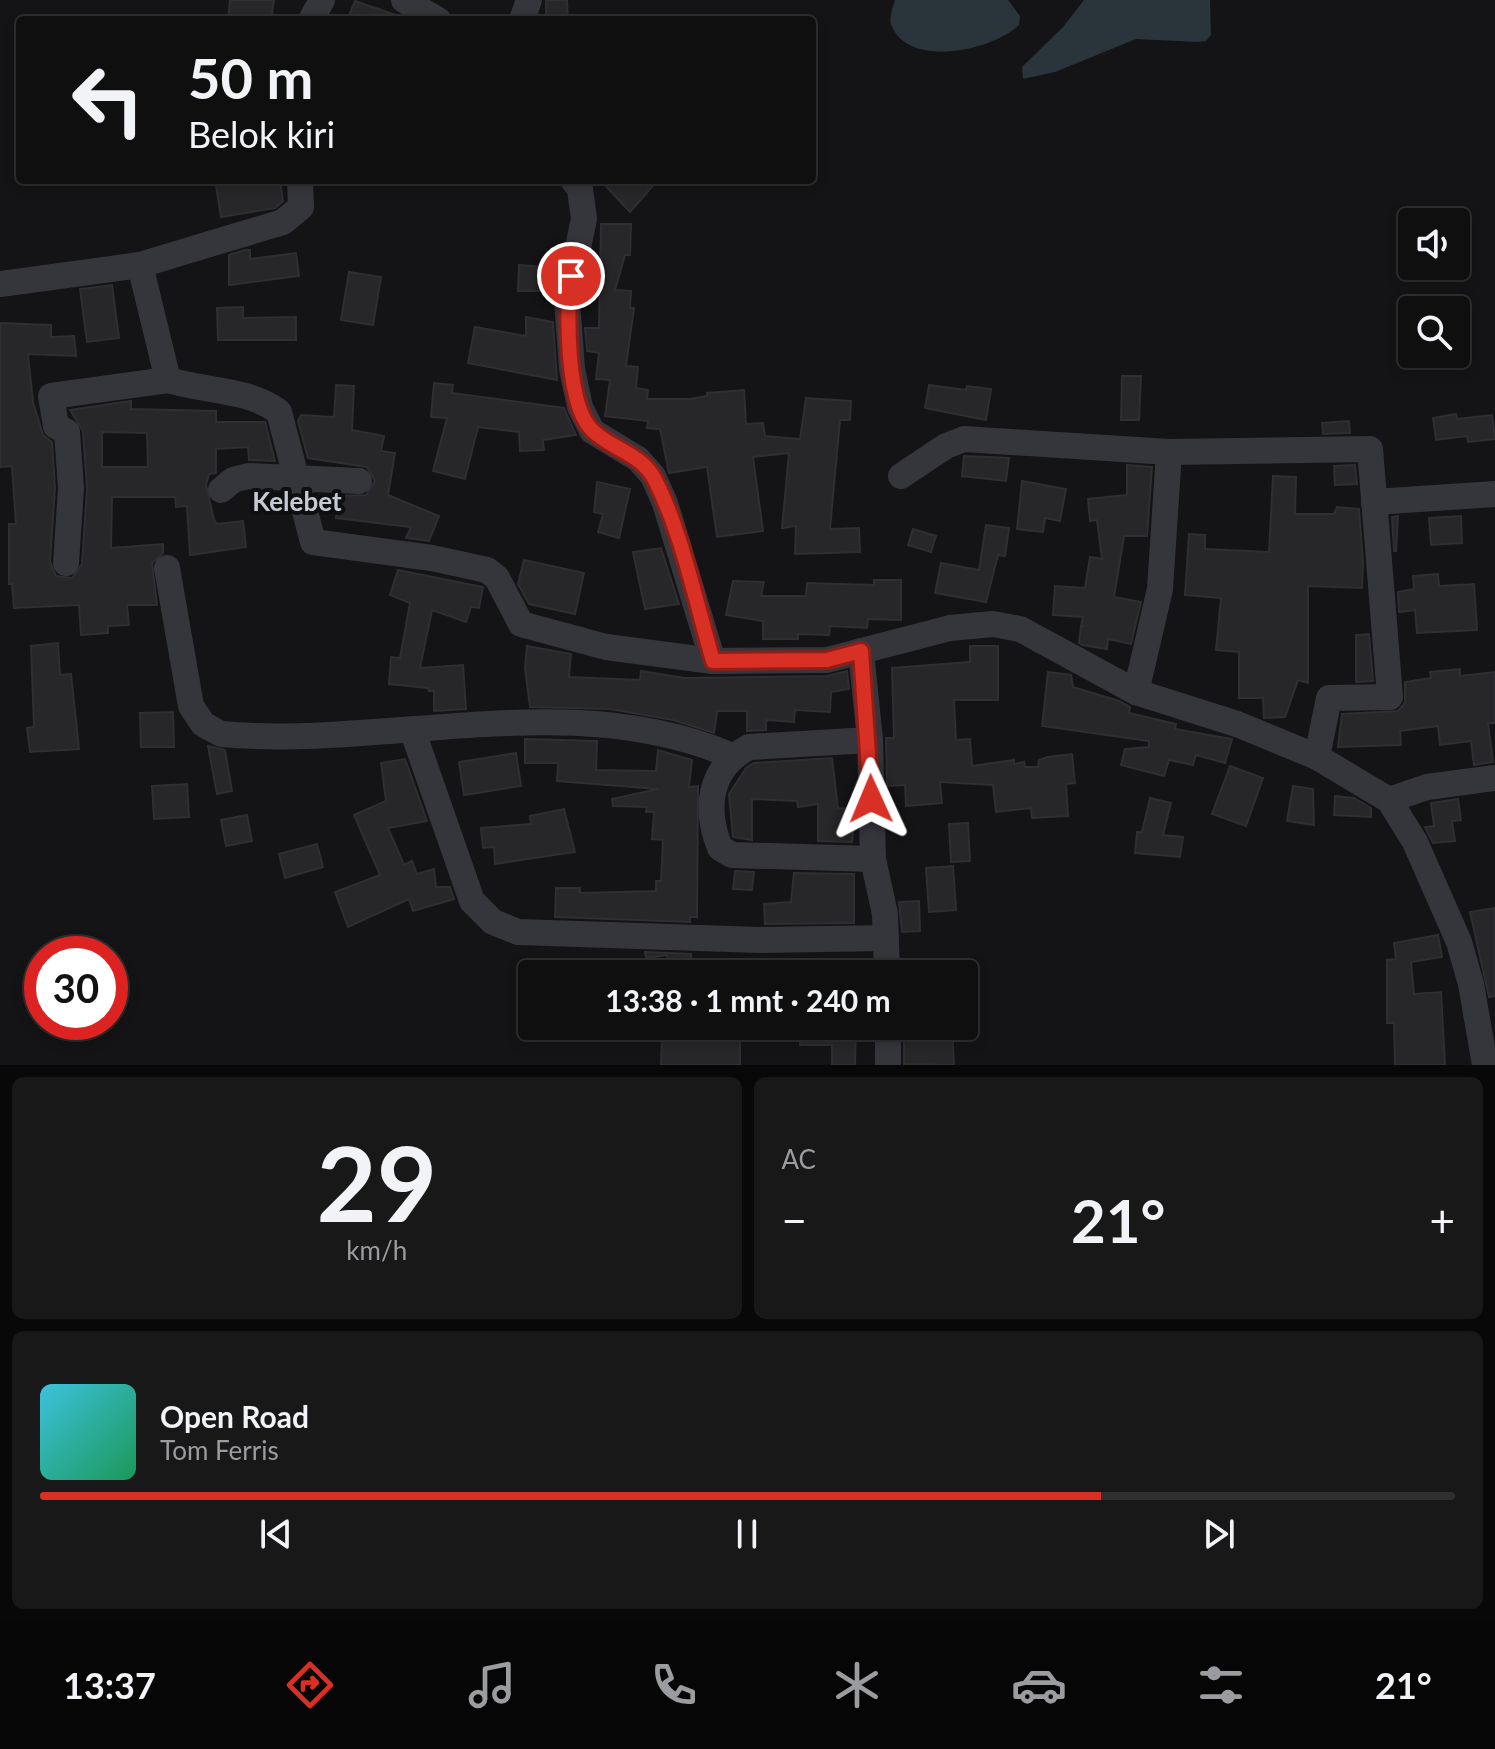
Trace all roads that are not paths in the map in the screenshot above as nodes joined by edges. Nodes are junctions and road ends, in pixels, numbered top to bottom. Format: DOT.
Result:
graph roads {
  1 [pos="404,0"];
  2 [pos="431,16"];
  3 [pos="300,184"];
  4 [pos="576,184"];
  5 [pos="140,265"];
  6 [pos="0,284"];
  7 [pos="168,380"];
  8 [pos="1169,452"];
  9 [pos="294,476"];
  10 [pos="901,476"];
  11 [pos="359,481"];
  12 [pos="221,490"];
  13 [pos="1495,494"];
  14 [pos="1374,502"];
  15 [pos="66,563"];
  16 [pos="167,568"];
  17 [pos="861,651"];
  18 [pos="713,661"];
  19 [pos="1136,692"];
  20 [pos="413,732"];
  21 [pos="870,740"];
  22 [pos="732,756"];
  23 [pos="1317,757"];
  24 [pos="1495,778"];
  25 [pos="1389,800"];
  26 [pos="873,859"];
  27 [pos="886,938"];
  28 [pos="887,960"];
  29 [pos="888,1040"];
  30 [pos="888,1065"];
  31 [pos="1485,1065"];
  1 -- 2 [label="street"];
  3 -- 5 [label="street"];
  4 -- 18 [label="street"];
  5 -- 6 [label="street"];
  5 -- 7 [label="street"];
  7 -- 9 [label="street"];
  7 -- 15 [label="street"];
  8 -- 10 [label="street"];
  8 -- 14 [label="street"];
  8 -- 19 [label="street"];
  9 -- 11 [label="street"];
  9 -- 12 [label="street"];
  9 -- 18 [label="street"];
  13 -- 14 [label="street"];
  14 -- 23 [label="street"];
  16 -- 20 [label="street"];
  17 -- 18 [label="street"];
  17 -- 19 [label="street"];
  17 -- 21 [label="street"];
  19 -- 23 [label="street"];
  20 -- 22 [label="street"];
  20 -- 27 [label="street"];
  21 -- 22 [label="street"];
  21 -- 26 [label="street"];
  22 -- 26 [label="street"];
  23 -- 25 [label="street"];
  24 -- 25 [label="street"];
  25 -- 31 [label="street"];
  26 -- 27 [label="street"];
  27 -- 28 [label="street"];
  29 -- 30 [label="street"];
}
